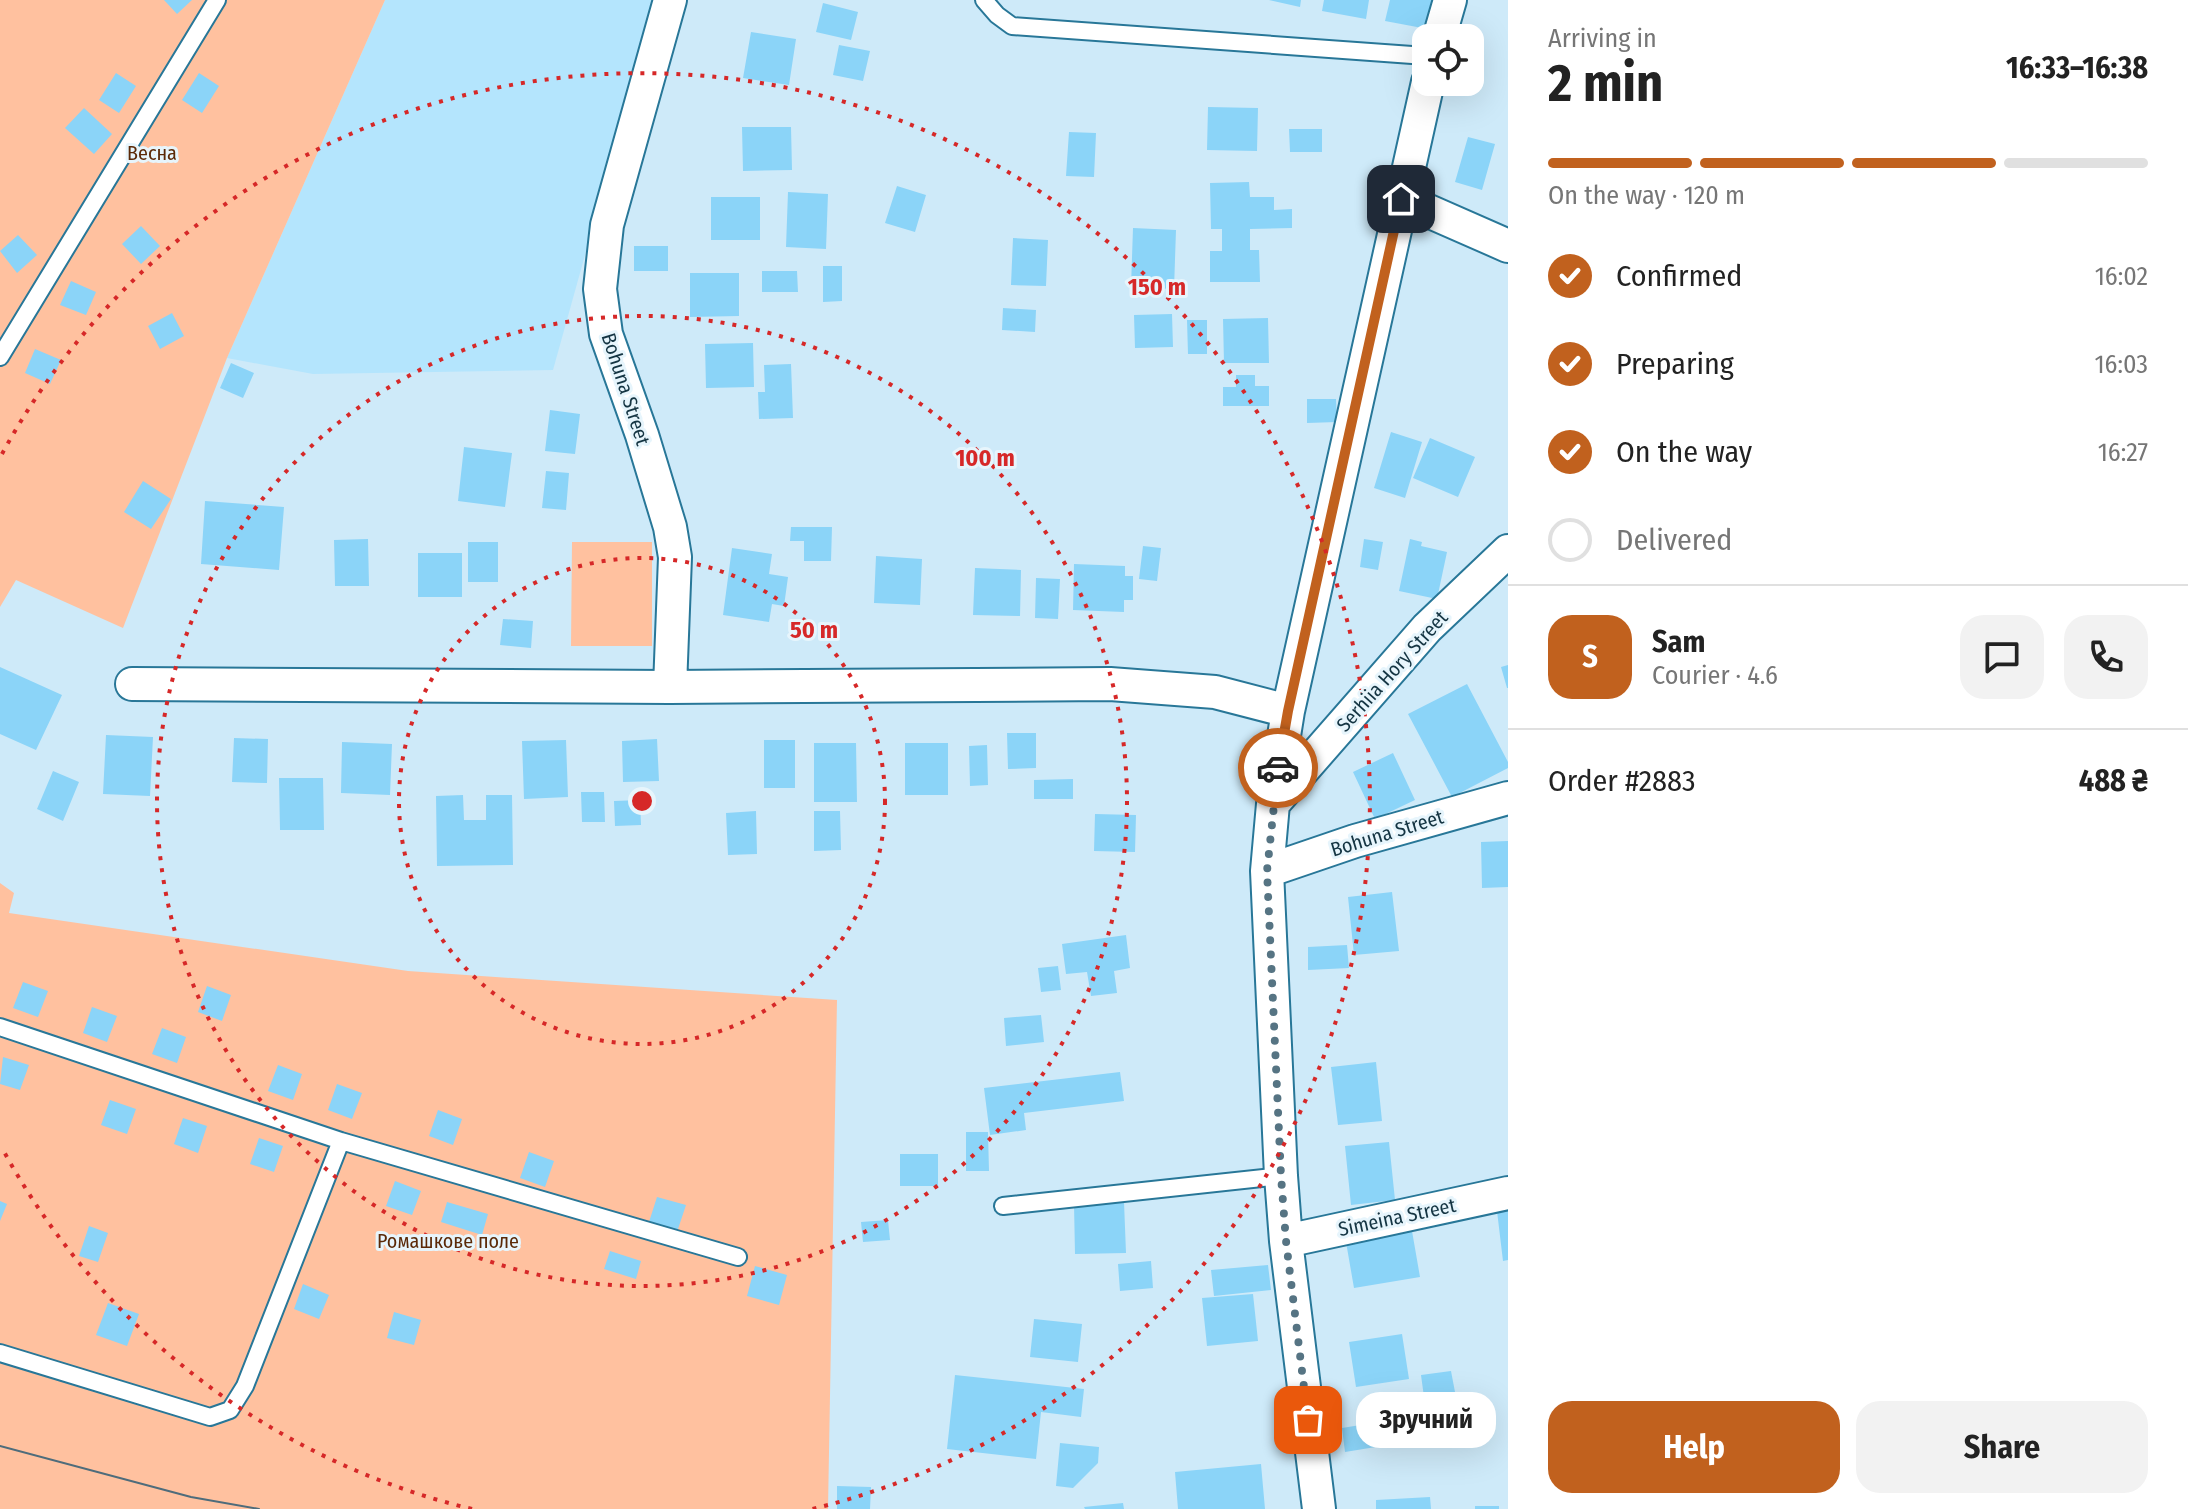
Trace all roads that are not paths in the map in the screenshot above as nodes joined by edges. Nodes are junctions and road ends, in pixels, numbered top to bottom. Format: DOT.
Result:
graph roads {
  1 [pos="217,0"];
  2 [pos="670,0"];
  3 [pos="984,0"];
  4 [pos="1450,0"];
  5 [pos="1443,24"];
  6 [pos="1412,55"];
  7 [pos="1425,96"];
  8 [pos="1401,199"];
  9 [pos="1508,246"];
  10 [pos="0,357"];
  11 [pos="1508,551"];
  12 [pos="132,684"];
  13 [pos="670,687"];
  14 [pos="1288,711"];
  15 [pos="1508,798"];
  16 [pos="1273,804"];
  17 [pos="1267,871"];
  18 [pos="0,1027"];
  19 [pos="341,1141"];
  20 [pos="1281,1176"];
  21 [pos="1508,1193"];
  22 [pos="1003,1206"];
  23 [pos="1286,1241"];
  24 [pos="738,1257"];
  25 [pos="0,1353"];
  26 [pos="1319,1509"];
  1 -- 10 [label="lane"];
  2 -- 13 [label="street, Bohuna Street"];
  3 -- 6 [label="lane"];
  4 -- 5 [label="street"];
  7 -- 8 [label="street"];
  8 -- 9 [label="street"];
  8 -- 14 [label="street"];
  11 -- 16 [label="street, Serhiia Hory Street"];
  12 -- 13 [label="street"];
  13 -- 14 [label="street"];
  14 -- 16 [label="street"];
  15 -- 17 [label="street, Bohuna Street"];
  16 -- 17 [label="street"];
  17 -- 20 [label="street"];
  18 -- 19 [label="lane"];
  19 -- 24 [label="lane"];
  19 -- 25 [label="lane"];
  20 -- 22 [label="lane"];
  20 -- 23 [label="street"];
  21 -- 23 [label="street, Simeina Street"];
  23 -- 26 [label="street"];
}
